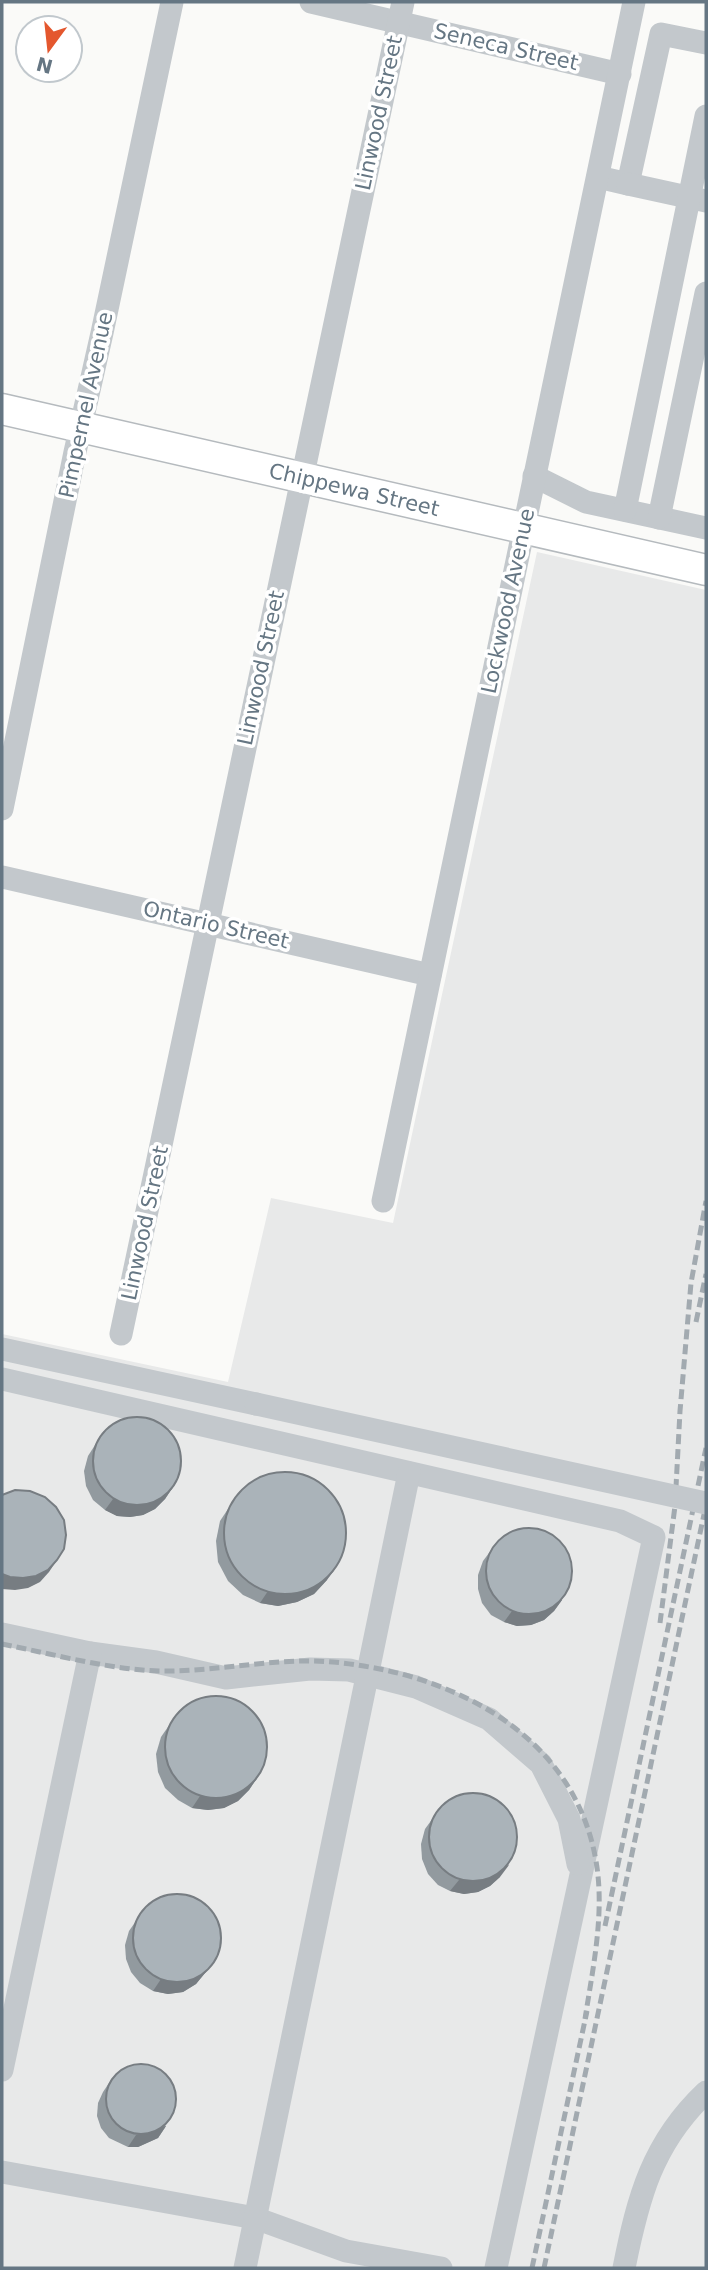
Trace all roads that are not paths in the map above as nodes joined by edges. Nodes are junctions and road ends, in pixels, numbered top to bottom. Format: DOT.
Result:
graph roads {
  1 [pos="172,2"];
  2 [pos="311,2"];
  3 [pos="634,2"];
  4 [pos="401,12"];
  5 [pos="706,43"];
  6 [pos="620,74"];
  7 [pos="706,116"];
  8 [pos="598,177"];
  9 [pos="628,184"];
  10 [pos="698,199"];
  11 [pos="706,293"];
  12 [pos="2,410"];
  13 [pos="81,428"];
  14 [pos="534,476"];
  15 [pos="301,478"];
  16 [pos="625,510"];
  17 [pos="659,517"];
  18 [pos="706,527"];
  19 [pos="523,528"];
  20 [pos="706,570"];
  21 [pos="2,809"];
  22 [pos="2,877"];
  23 [pos="207,923"];
  24 [pos="430,975"];
  25 [pos="383,1201"];
  26 [pos="121,1334"];
  27 [pos="2,1349"];
  28 [pos="2,1380"];
  29 [pos="409,1473"];
  30 [pos="706,1503"];
  31 [pos="2,1634"];
  32 [pos="90,1653"];
  33 [pos="369,1676"];
  34 [pos="580,1874"];
  35 [pos="2,2070"];
  36 [pos="706,2092"];
  37 [pos="2,2172"];
  38 [pos="255,2218"];
  39 [pos="245,2268"];
  40 [pos="441,2268"];
  41 [pos="496,2268"];
  42 [pos="624,2268"];
  1 -- 13 [label="street, Pimpernel Avenue"];
  2 -- 4 [label="street, Seneca Street"];
  3 -- 6 [label="street, Lockwood Avenue"];
  4 -- 6 [label="street, Seneca Street"];
  4 -- 15 [label="street, Linwood Street"];
  5 -- 9 [label="street"];
  6 -- 8 [label="street, Lockwood Avenue"];
  7 -- 10 [label="street"];
  8 -- 9 [label="street"];
  8 -- 14 [label="street, Lockwood Avenue"];
  9 -- 10 [label="street"];
  10 -- 16 [label="street"];
  11 -- 17 [label="street"];
  12 -- 13 [label="main road, Chippewa Street"];
  13 -- 15 [label="main road, Chippewa Street"];
  13 -- 21 [label="street, Pimpernel Avenue"];
  14 -- 16 [label="street"];
  14 -- 19 [label="street, Lockwood Avenue"];
  15 -- 19 [label="main road, Chippewa Street"];
  15 -- 23 [label="street, Linwood Street"];
  16 -- 17 [label="street"];
  17 -- 18 [label="street"];
  19 -- 20 [label="main road, Chippewa Street"];
  19 -- 24 [label="street, Lockwood Avenue"];
  22 -- 23 [label="street, Ontario Street"];
  23 -- 24 [label="street, Ontario Street"];
  23 -- 26 [label="street, Linwood Street"];
  24 -- 25 [label="street, Lockwood Avenue"];
  27 -- 30 [label="street, bridge"];
  28 -- 29 [label="street"];
  29 -- 33 [label="street"];
  29 -- 34 [label="street"];
  31 -- 32 [label="street"];
  32 -- 33 [label="street"];
  32 -- 35 [label="street"];
  33 -- 34 [label="street"];
  33 -- 38 [label="street"];
  34 -- 41 [label="street"];
  36 -- 42 [label="street"];
  37 -- 38 [label="street"];
  38 -- 39 [label="street"];
  38 -- 40 [label="street"];
}
